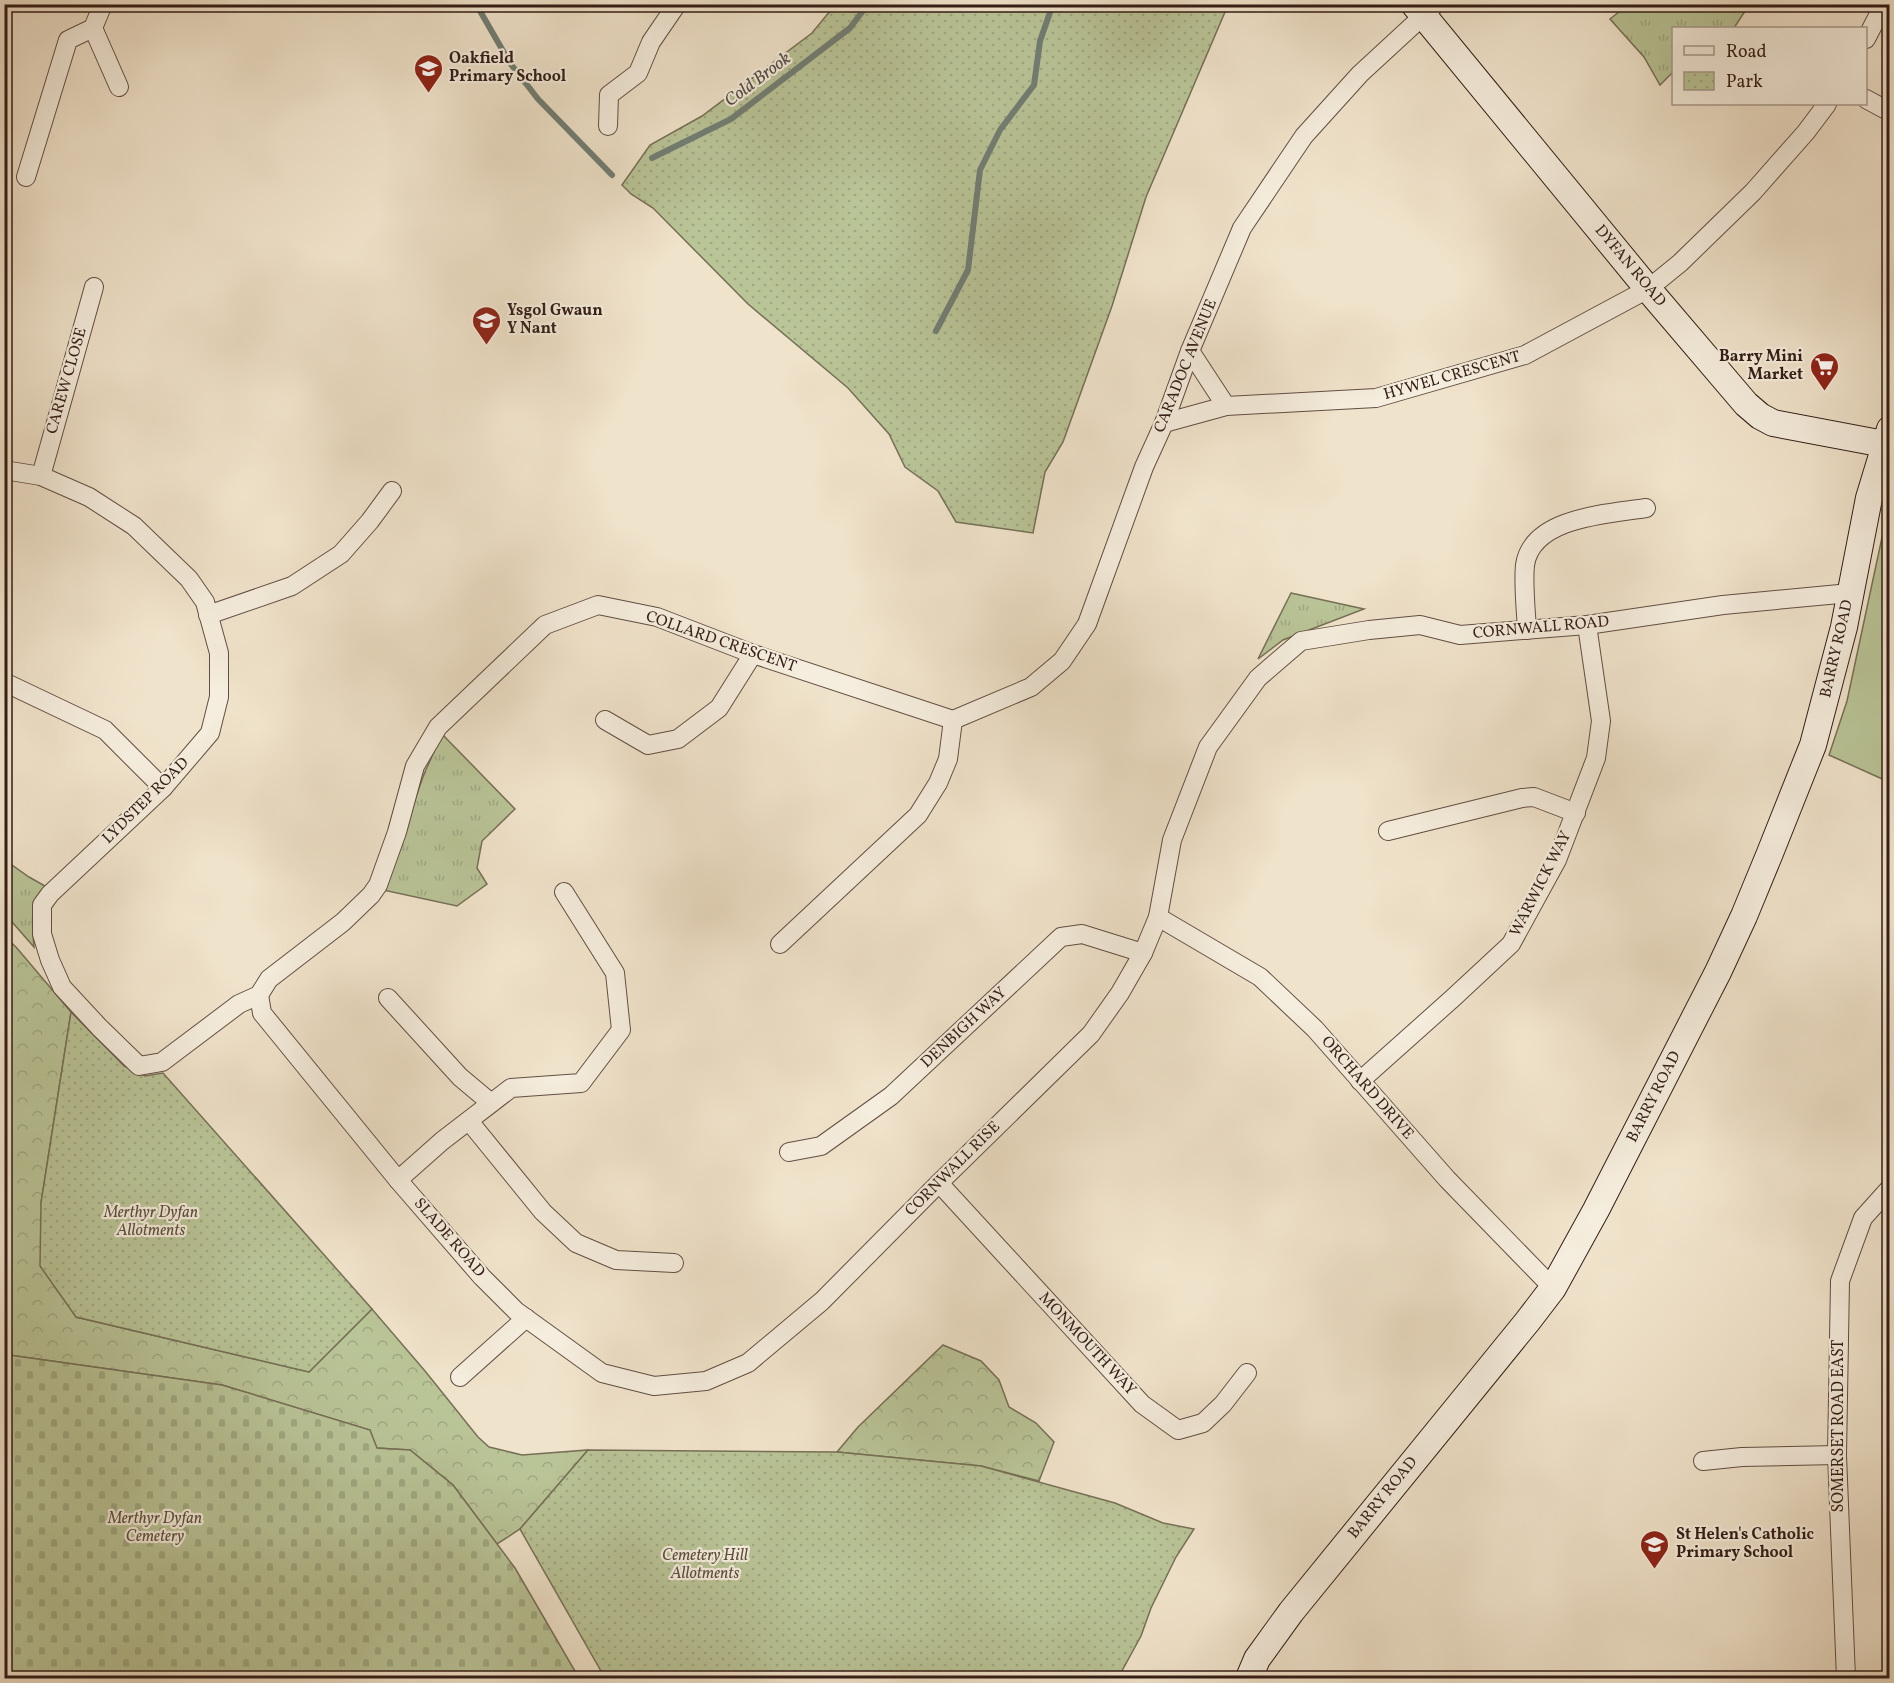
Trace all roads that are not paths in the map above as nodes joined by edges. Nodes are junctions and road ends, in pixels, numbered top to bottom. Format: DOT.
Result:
graph roads {
  1 [pos="103,4"];
  2 [pos="677,4"];
  3 [pos="1884,4"];
  4 [pos="1424,8"];
  5 [pos="93,28"];
  6 [pos="1867,37"];
  7 [pos="119,87"];
  8 [pos="1867,100"];
  9 [pos="1826,105"];
  10 [pos="1890,112"];
  11 [pos="608,126"];
  12 [pos="26,177"];
  13 [pos="94,287"];
  14 [pos="1648,289"];
  15 [pos="1190,351"];
  16 [pos="1226,406"];
  17 [pos="1164,423"];
  18 [pos="1887,436"];
  19 [pos="4,470"];
  20 [pos="41,476"];
  21 [pos="392,491"];
  22 [pos="1646,508"];
  23 [pos="1850,592"];
  24 [pos="208,615"];
  25 [pos="1587,625"];
  26 [pos="1527,630"];
  27 [pos="753,654"];
  28 [pos="4,682"];
  29 [pos="605,720"];
  30 [pos="953,720"];
  31 [pos="163,788"];
  32 [pos="1576,813"];
  33 [pos="1388,831"];
  34 [pos="564,892"];
  35 [pos="1158,917"];
  36 [pos="780,944"];
  37 [pos="1143,953"];
  38 [pos="259,995"];
  39 [pos="388,998"];
  40 [pos="162,1062"];
  41 [pos="1360,1081"];
  42 [pos="491,1103"];
  43 [pos="468,1121"];
  44 [pos="789,1152"];
  45 [pos="398,1180"];
  46 [pos="939,1183"];
  47 [pos="1890,1188"];
  48 [pos="674,1263"];
  49 [pos="1553,1288"];
  50 [pos="526,1318"];
  51 [pos="1247,1373"];
  52 [pos="460,1377"];
  53 [pos="706,1381"];
  54 [pos="1837,1455"];
  55 [pos="1703,1461"];
  56 [pos="1249,1678"];
  57 [pos="1846,1678"];
  1 -- 5 [label="street"];
  2 -- 11 [label="street"];
  3 -- 6 [label="street"];
  4 -- 14 [label="street, DYFAN ROAD"];
  4 -- 15 [label="street, CARADOC AVENUE"];
  5 -- 7 [label="street"];
  5 -- 12 [label="street"];
  8 -- 10 [label="street"];
  9 -- 14 [label="street, HYWEL CRESCENT"];
  13 -- 20 [label="street, CAREW CLOSE"];
  14 -- 16 [label="street, HYWEL CRESCENT"];
  14 -- 18 [label="street, DYFAN ROAD"];
  15 -- 16 [label="street"];
  15 -- 17 [label="street, CARADOC AVENUE"];
  16 -- 17 [label="street, HYWEL CRESCENT"];
  17 -- 30 [label="street, CARADOC AVENUE"];
  18 -- 23 [label="street, BARRY ROAD"];
  19 -- 20 [label="street, LYDSTEP ROAD"];
  20 -- 24 [label="street, LYDSTEP ROAD"];
  21 -- 24 [label="street"];
  22 -- 26 [label="street"];
  23 -- 25 [label="street, CORNWALL ROAD"];
  23 -- 49 [label="street, BARRY ROAD"];
  24 -- 31 [label="street, LYDSTEP ROAD"];
  25 -- 26 [label="street, CORNWALL ROAD"];
  25 -- 32 [label="street, WARWICK WAY"];
  26 -- 35 [label="street, CORNWALL ROAD"];
  27 -- 29 [label="street"];
  27 -- 30 [label="street, COLLARD CRESCENT"];
  27 -- 38 [label="street, COLLARD CRESCENT"];
  28 -- 31 [label="street"];
  30 -- 36 [label="street"];
  31 -- 40 [label="street, LYDSTEP ROAD"];
  32 -- 33 [label="street"];
  32 -- 41 [label="street, WARWICK WAY"];
  34 -- 42 [label="street"];
  35 -- 37 [label="street, CORNWALL RISE"];
  35 -- 41 [label="street, ORCHARD DRIVE"];
  37 -- 44 [label="street, DENBIGH WAY"];
  37 -- 46 [label="street, CORNWALL RISE"];
  38 -- 40 [label="street, COLLARD CRESCENT"];
  38 -- 45 [label="street, SLADE ROAD"];
  39 -- 42 [label="street"];
  41 -- 49 [label="street, ORCHARD DRIVE"];
  42 -- 43 [label="street"];
  43 -- 45 [label="street"];
  43 -- 48 [label="street"];
  45 -- 50 [label="street, SLADE ROAD"];
  46 -- 51 [label="street, MONMOUTH WAY"];
  46 -- 53 [label="street, CORNWALL RISE"];
  47 -- 54 [label="street, SOMERSET ROAD EAST"];
  49 -- 56 [label="street, BARRY ROAD"];
  50 -- 52 [label="street"];
  50 -- 53 [label="street, SLADE ROAD"];
  54 -- 55 [label="street"];
  54 -- 57 [label="street, SOMERSET ROAD EAST"];
}
